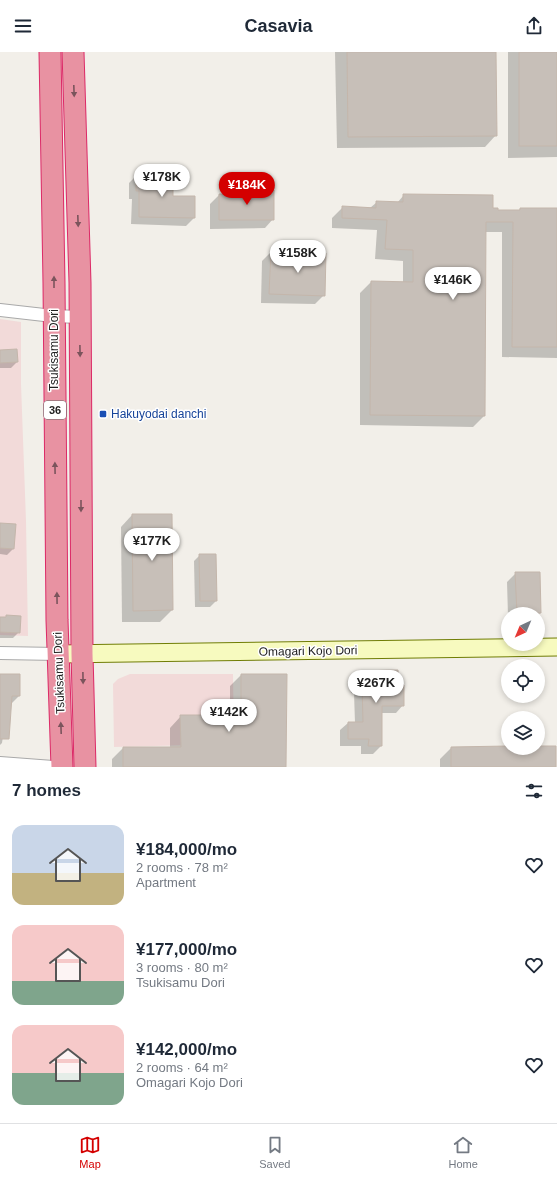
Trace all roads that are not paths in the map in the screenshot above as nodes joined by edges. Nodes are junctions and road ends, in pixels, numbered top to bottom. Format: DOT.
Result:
graph roads {
  1 [pos="50,52"];
  2 [pos="73,52"];
  3 [pos="0,310"];
  4 [pos="54,316"];
  5 [pos="80,317"];
  6 [pos="557,647"];
  7 [pos="0,653"];
  8 [pos="58,654"];
  9 [pos="82,654"];
  10 [pos="0,763"];
  11 [pos="53,767"];
  12 [pos="62,767"];
  13 [pos="85,767"];
  4 -- 1 [label="highway, Tsukisamu Dori / 36, one-way"];
  2 -- 5 [label="highway, Tsukisamu Dori / 36, one-way"];
  3 -- 4 [label="street"];
  4 -- 5 [label="street"];
  8 -- 4 [label="highway, Tsukisamu Dori / 36, one-way"];
  5 -- 9 [label="highway, Tsukisamu Dori / 36, one-way"];
  6 -- 9 [label="street, Omagari Kojo Dori"];
  7 -- 8 [label="street"];
  8 -- 9 [label="street, Omagari Kojo Dori"];
  12 -- 8 [label="highway, Tsukisamu Dori / 36, one-way"];
  9 -- 13 [label="highway, Tsukisamu Dori / 36, one-way"];
  10 -- 11 [label="street"];
}
